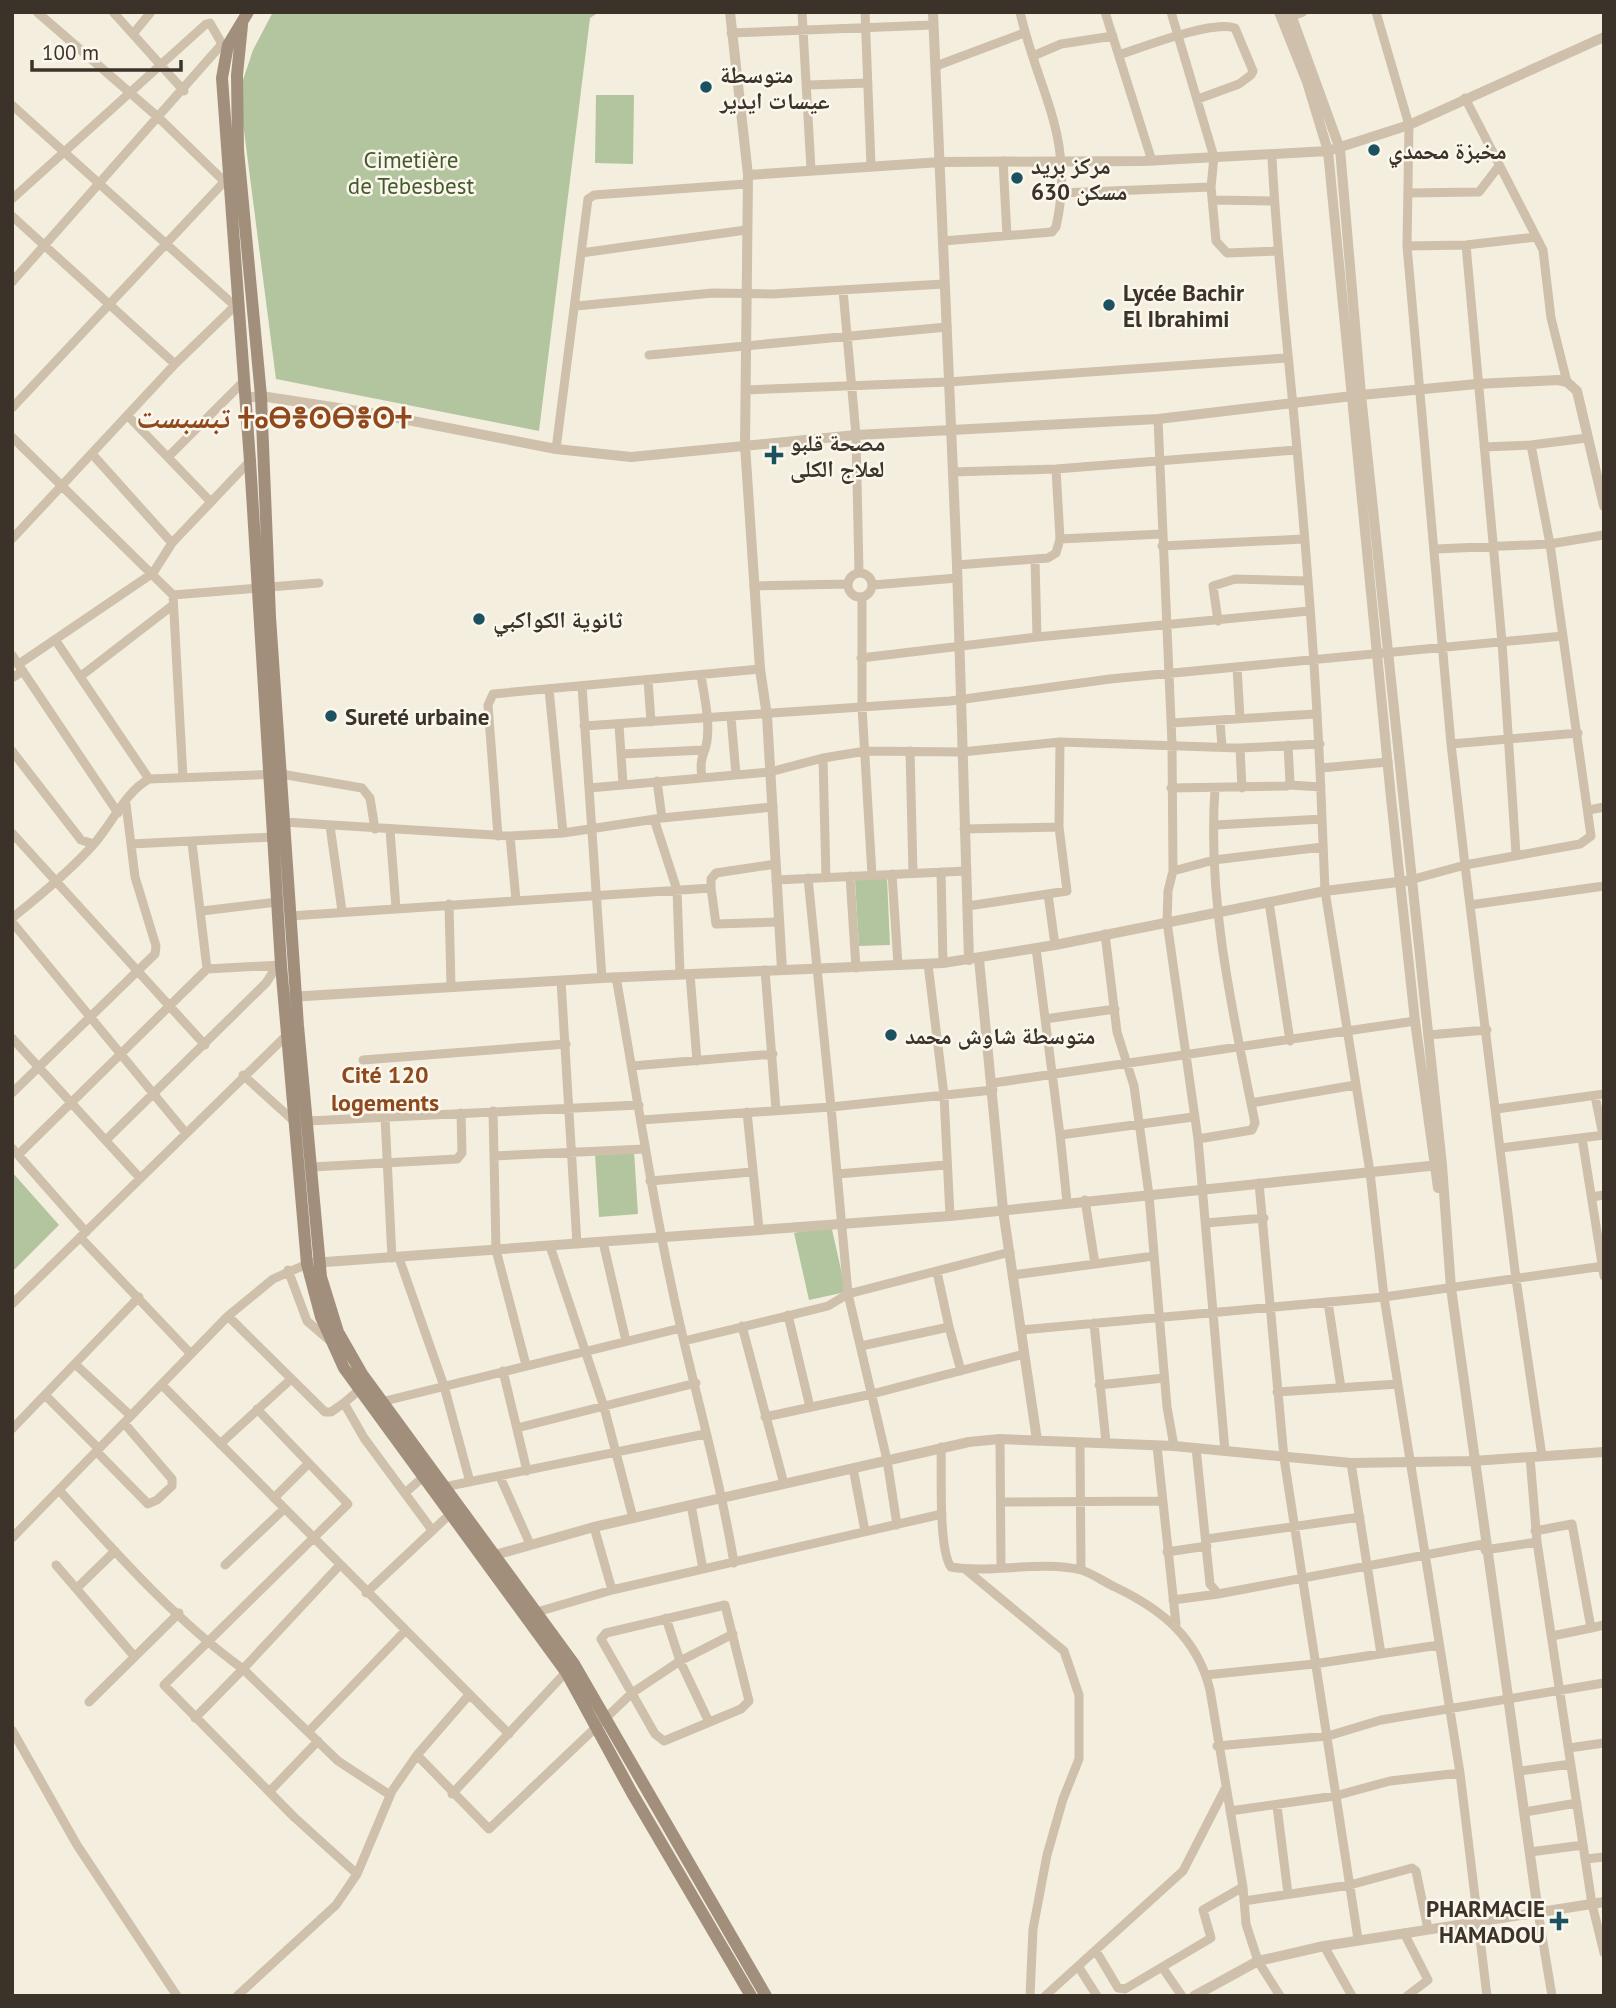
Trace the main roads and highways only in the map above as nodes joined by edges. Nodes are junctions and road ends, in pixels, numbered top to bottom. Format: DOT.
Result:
graph roads {
  1 [pos="248,12"];
  2 [pos="231,46"];
  3 [pos="263,590"];
  4 [pos="275,774"];
  5 [pos="290,997"];
  6 [pos="302,1122"];
  7 [pos="313,1263"];
  8 [pos="488,1557"];
  9 [pos="570,1668"];
  10 [pos="601,1722"];
  11 [pos="660,1814"];
  12 [pos="648,1821"];
  13 [pos="751,1996"];
  14 [pos="766,1996"];
  1 -- 2 [label="main road"];
  2 -- 3 [label="main road"];
  2 -- 3 [label="main road"];
  3 -- 4 [label="main road"];
  4 -- 5 [label="main road"];
  4 -- 5 [label="main road"];
  5 -- 6 [label="main road"];
  6 -- 7 [label="main road"];
  6 -- 7 [label="main road"];
  7 -- 8 [label="main road"];
  7 -- 8 [label="main road"];
  8 -- 9 [label="main road"];
  8 -- 9 [label="main road"];
  9 -- 10 [label="main road"];
  10 -- 11 [label="main road"];
  10 -- 12 [label="main road"];
  11 -- 12 [label="main road"];
  11 -- 14 [label="main road"];
  12 -- 13 [label="main road"];
}
